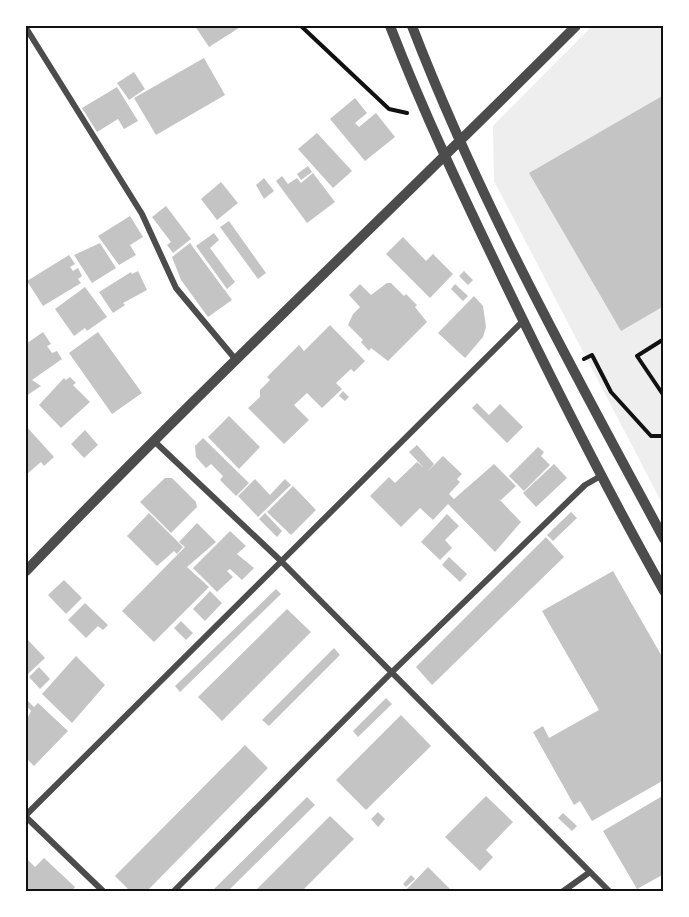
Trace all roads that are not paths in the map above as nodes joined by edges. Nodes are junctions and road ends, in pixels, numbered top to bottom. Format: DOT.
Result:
graph roads {
  1 [pos="390,26"];
  2 [pos="412,26"];
  3 [pos="576,26"];
  4 [pos="26,28"];
  5 [pos="460,141"];
  6 [pos="444,158"];
  7 [pos="523,321"];
  8 [pos="236,360"];
  9 [pos="153,439"];
  10 [pos="599,477"];
  11 [pos="663,539"];
  12 [pos="281,561"];
  13 [pos="26,571"];
  14 [pos="663,591"];
  15 [pos="392,672"];
  16 [pos="26,816"];
  17 [pos="590,872"];
  18 [pos="104,891"];
  19 [pos="172,891"];
  20 [pos="562,891"];
  21 [pos="610,891"];
  1 -- 6 [label="street"];
  2 -- 5 [label="street"];
  3 -- 5 [label="street"];
  4 -- 8 [label="street"];
  5 -- 6 [label="street"];
  5 -- 11 [label="street"];
  6 -- 7 [label="street"];
  6 -- 8 [label="street"];
  7 -- 10 [label="street"];
  7 -- 12 [label="street"];
  8 -- 9 [label="street"];
  9 -- 12 [label="street"];
  9 -- 13 [label="street"];
  10 -- 14 [label="street"];
  10 -- 15 [label="street"];
  12 -- 15 [label="street"];
  12 -- 16 [label="street"];
  15 -- 17 [label="street"];
  15 -- 19 [label="street"];
  16 -- 18 [label="street"];
  17 -- 20 [label="street"];
  17 -- 21 [label="street"];
}
